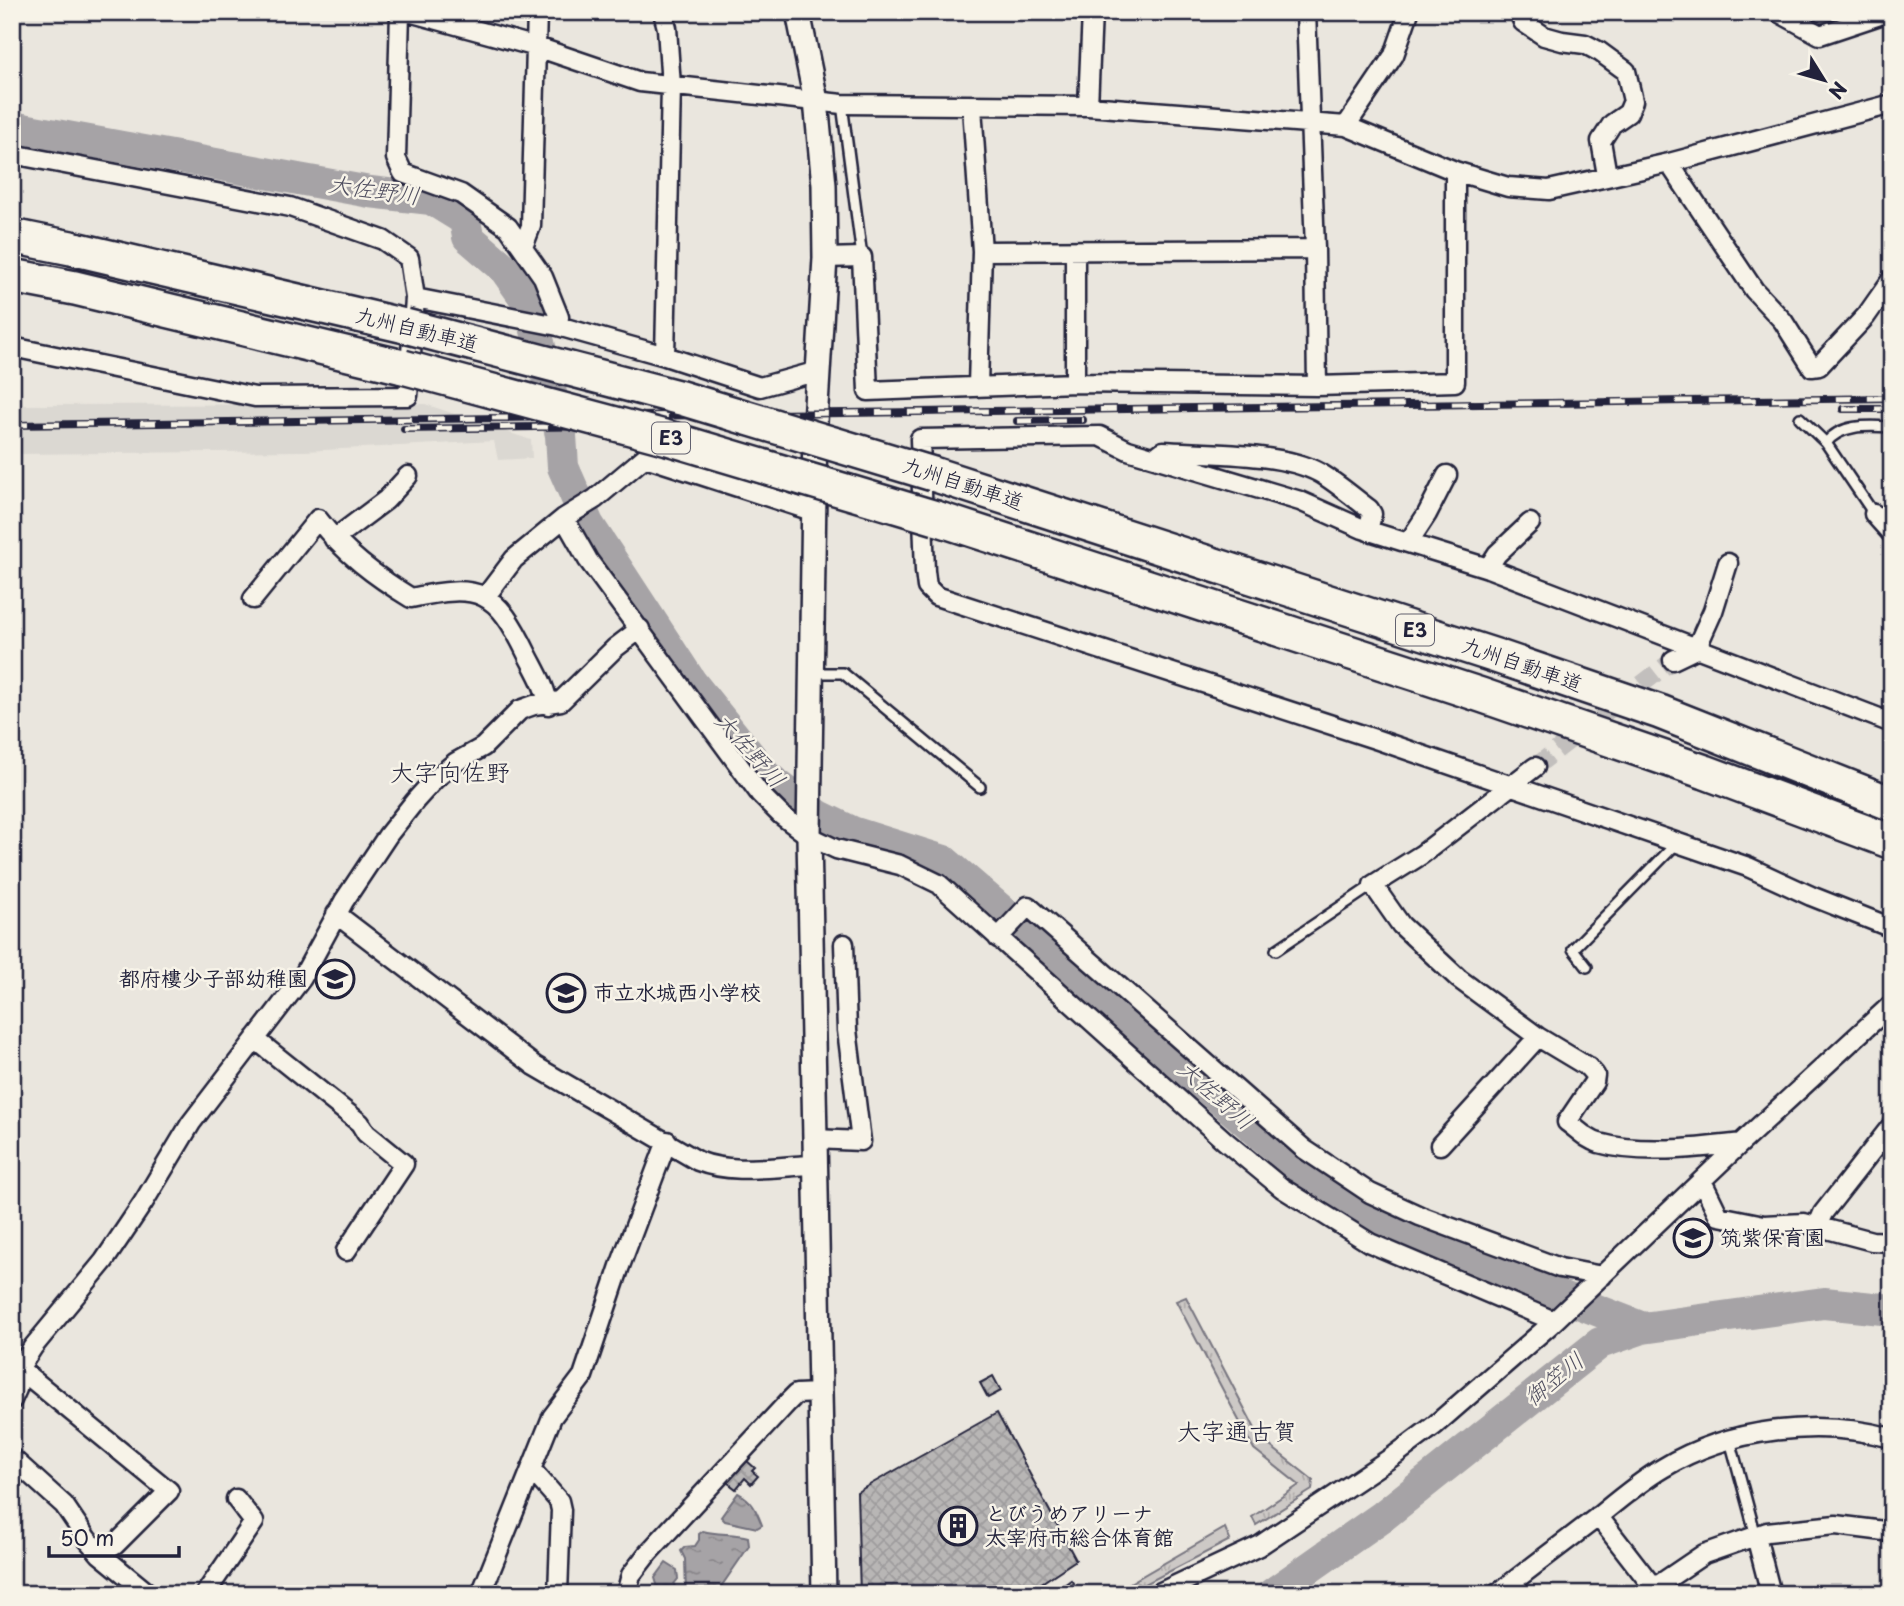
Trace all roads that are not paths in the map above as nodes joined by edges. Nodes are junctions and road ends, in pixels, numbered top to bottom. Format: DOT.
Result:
graph roads {
  1 [pos="400,12"];
  2 [pos="409,12"];
  3 [pos="537,12"];
  4 [pos="663,12"];
  5 [pos="798,12"];
  6 [pos="1092,12"];
  7 [pos="1306,12"];
  8 [pos="1409,12"];
  9 [pos="1519,12"];
  10 [pos="1778,12"];
  11 [pos="1889,12"];
  12 [pos="537,47"];
  13 [pos="671,86"];
  14 [pos="816,101"];
  15 [pos="842,104"];
  16 [pos="1892,104"];
  17 [pos="1088,106"];
  18 [pos="972,107"];
  19 [pos="1311,124"];
  20 [pos="1346,126"];
  21 [pos="12,153"];
  22 [pos="1669,163"];
  23 [pos="1455,171"];
  24 [pos="1607,175"];
  25 [pos="12,236"];
  26 [pos="523,247"];
  27 [pos="1315,249"];
  28 [pos="982,251"];
  29 [pos="1075,252"];
  30 [pos="862,257"];
  31 [pos="825,258"];
  32 [pos="12,276"];
  33 [pos="1892,279"];
  34 [pos="410,312"];
  35 [pos="558,326"];
  36 [pos="12,347"];
  37 [pos="665,356"];
  38 [pos="818,371"];
  39 [pos="1075,383"];
  40 [pos="978,385"];
  41 [pos="1317,386"];
  42 [pos="1800,418"];
  43 [pos="1892,427"];
  44 [pos="1826,443"];
  45 [pos="1154,458"];
  46 [pos="1447,475"];
  47 [pos="408,476"];
  48 [pos="815,512"];
  49 [pos="1874,514"];
  50 [pos="565,519"];
  51 [pos="1530,523"];
  52 [pos="931,530"];
  53 [pos="1368,531"];
  54 [pos="1892,534"];
  55 [pos="334,539"];
  56 [pos="1408,543"];
  57 [pos="1728,563"];
  58 [pos="1488,568"];
  59 [pos="486,596"];
  60 [pos="253,599"];
  61 [pos="640,629"];
  62 [pos="1696,649"];
  63 [pos="1673,660"];
  64 [pos="811,673"];
  65 [pos="548,705"];
  66 [pos="1892,723"];
  67 [pos="1535,767"];
  68 [pos="1512,785"];
  69 [pos="979,787"];
  70 [pos="1892,804"];
  71 [pos="809,836"];
  72 [pos="1677,842"];
  73 [pos="1892,842"];
  74 [pos="1373,886"];
  75 [pos="336,914"];
  76 [pos="1892,928"];
  77 [pos="998,938"];
  78 [pos="844,944"];
  79 [pos="1276,950"];
  80 [pos="1587,967"];
  81 [pos="1892,1004"];
  82 [pos="1538,1037"];
  83 [pos="255,1039"];
  84 [pos="1892,1125"];
  85 [pos="814,1139"];
  86 [pos="667,1141"];
  87 [pos="1741,1143"];
  88 [pos="1440,1145"];
  89 [pos="815,1164"];
  90 [pos="1702,1181"];
  91 [pos="1817,1227"];
  92 [pos="1892,1242"];
  93 [pos="346,1251"];
  94 [pos="1599,1279"];
  95 [pos="1557,1319"];
  96 [pos="21,1370"];
  97 [pos="821,1393"];
  98 [pos="12,1400"];
  99 [pos="1892,1438"];
  100 [pos="1730,1440"];
  101 [pos="12,1458"];
  102 [pos="531,1469"];
  103 [pos="236,1499"];
  104 [pos="1598,1516"];
  105 [pos="1892,1532"];
  106 [pos="1756,1536"];
  107 [pos="100,1554"];
  108 [pos="1649,1591"];
  109 [pos="149,1594"];
  110 [pos="205,1594"];
  111 [pos="481,1594"];
  112 [pos="558,1594"];
  113 [pos="626,1594"];
  114 [pos="824,1594"];
  115 [pos="1157,1594"];
  116 [pos="1497,1594"];
  117 [pos="1771,1594"];
  1 -- 26 [label="street"];
  2 -- 12 [label="street"];
  3 -- 12 [label="street"];
  4 -- 13 [label="street"];
  5 -- 14 [label="street"];
  6 -- 17 [label="street"];
  7 -- 19 [label="street"];
  8 -- 20 [label="street"];
  9 -- 24 [label="street"];
  10 -- 11 [label="street"];
  12 -- 13 [label="street"];
  12 -- 26 [label="street"];
  13 -- 14 [label="street"];
  13 -- 37 [label="street"];
  14 -- 15 [label="street"];
  14 -- 31 [label="street"];
  15 -- 18 [label="street"];
  15 -- 30 [label="lane"];
  16 -- 22 [label="street"];
  17 -- 18 [label="street"];
  17 -- 19 [label="street"];
  18 -- 28 [label="street"];
  19 -- 20 [label="street"];
  19 -- 27 [label="street"];
  20 -- 23 [label="street"];
  21 -- 34 [label="street"];
  22 -- 24 [label="street"];
  22 -- 33 [label="street"];
  23 -- 24 [label="street"];
  23 -- 41 [label="street"];
  25 -- 34 [label="highway, 九州自動車道 / E3"];
  26 -- 35 [label="street"];
  27 -- 29 [label="street"];
  27 -- 41 [label="street"];
  28 -- 29 [label="street"];
  28 -- 40 [label="street"];
  29 -- 39 [label="street"];
  30 -- 31 [label="street"];
  30 -- 40 [label="street"];
  31 -- 38 [label="street"];
  32 -- 52 [label="highway, 九州自動車道 / E3, bridge"];
  34 -- 35 [label="street"];
  34 -- 36 [label="street"];
  34 -- 70 [label="highway, 九州自動車道 / E3, bridge"];
  35 -- 37 [label="street"];
  37 -- 38 [label="street"];
  38 -- 48 [label="street"];
  39 -- 40 [label="street"];
  39 -- 41 [label="street"];
  42 -- 44 [label="lane"];
  43 -- 44 [label="lane"];
  44 -- 49 [label="lane"];
  45 -- 52 [label="street"];
  45 -- 53 [label="street"];
  45 -- 53 [label="street"];
  46 -- 56 [label="street"];
  47 -- 55 [label="street"];
  48 -- 50 [label="street"];
  48 -- 64 [label="street"];
  49 -- 54 [label="street"];
  50 -- 59 [label="street"];
  50 -- 61 [label="street"];
  51 -- 58 [label="street"];
  52 -- 68 [label="street"];
  52 -- 73 [label="highway, 九州自動車道 / E3"];
  53 -- 56 [label="street"];
  55 -- 59 [label="street"];
  55 -- 60 [label="street"];
  56 -- 58 [label="street"];
  57 -- 62 [label="street"];
  58 -- 62 [label="street"];
  59 -- 65 [label="street"];
  61 -- 65 [label="street"];
  61 -- 71 [label="street"];
  62 -- 63 [label="street"];
  62 -- 66 [label="street"];
  64 -- 69 [label="lane"];
  64 -- 71 [label="street"];
  65 -- 75 [label="street"];
  67 -- 68 [label="street"];
  68 -- 72 [label="street"];
  68 -- 74 [label="street"];
  71 -- 77 [label="street"];
  71 -- 85 [label="street"];
  72 -- 76 [label="street"];
  72 -- 80 [label="lane"];
  74 -- 79 [label="lane"];
  74 -- 82 [label="street"];
  75 -- 83 [label="street"];
  75 -- 86 [label="street"];
  77 -- 94 [label="street"];
  77 -- 95 [label="street"];
  78 -- 85 [label="street"];
  81 -- 87 [label="street"];
  82 -- 87 [label="street"];
  82 -- 88 [label="street"];
  83 -- 93 [label="street"];
  83 -- 96 [label="street"];
  84 -- 91 [label="street"];
  85 -- 89 [label="street"];
  86 -- 89 [label="street"];
  86 -- 102 [label="street"];
  87 -- 90 [label="street"];
  89 -- 97 [label="street"];
  90 -- 91 [label="street"];
  90 -- 94 [label="street"];
  91 -- 92 [label="street"];
  94 -- 95 [label="street"];
  95 -- 115 [label="street"];
  96 -- 98 [label="street"];
  96 -- 107 [label="street"];
  97 -- 113 [label="street"];
  97 -- 114 [label="street"];
  99 -- 100 [label="street"];
  100 -- 104 [label="street"];
  100 -- 106 [label="lane"];
  101 -- 107 [label="street"];
  102 -- 111 [label="street"];
  102 -- 112 [label="street"];
  103 -- 110 [label="street"];
  104 -- 108 [label="street"];
  104 -- 116 [label="street"];
  105 -- 106 [label="street"];
  106 -- 108 [label="street"];
  106 -- 117 [label="street"];
  107 -- 109 [label="street"];
}
